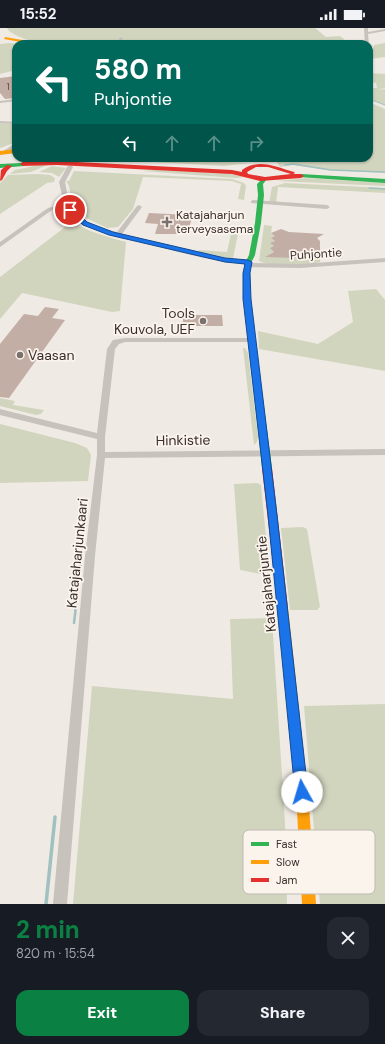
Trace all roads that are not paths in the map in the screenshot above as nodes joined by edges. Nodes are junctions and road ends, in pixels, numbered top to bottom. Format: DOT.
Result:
graph roads {
  1 [pos="366,30"];
  2 [pos="385,30"];
  3 [pos="1,39"];
  4 [pos="12,40"];
  5 [pos="367,40"];
  6 [pos="12,41"];
  7 [pos="12,100"];
  8 [pos="0,102"];
  9 [pos="0,121"];
  10 [pos="12,122"];
  11 [pos="12,150"];
  12 [pos="1,153"];
  13 [pos="27,162"];
  14 [pos="113,162"];
  15 [pos="272,162"];
  16 [pos="255,166"];
  17 [pos="70,167"];
  18 [pos="9,169"];
  19 [pos="273,173"];
  20 [pos="385,177"];
  21 [pos="385,181"];
  22 [pos="258,200"];
  23 [pos="67,205"];
  24 [pos="139,208"];
  25 [pos="327,208"];
  26 [pos="118,235"];
  27 [pos="0,244"];
  28 [pos="385,260"];
  29 [pos="248,263"];
  30 [pos="252,340"];
  31 [pos="0,412"];
  32 [pos="101,437"];
  33 [pos="385,452"];
  34 [pos="265,454"];
  35 [pos="101,455"];
  36 [pos="304,830"];
  37 [pos="308,894"];
  38 [pos="60,904"];
  39 [pos="309,904"];
  1 -- 2 [label="street"];
  1 -- 5 [label="street"];
  3 -- 4 [label="street"];
  3 -- 6 [label="street"];
  7 -- 8 [label="street"];
  9 -- 10 [label="street"];
  11 -- 12 [label="street"];
  13 -- 18 [label="street"];
  14 -- 16 [label="street"];
  15 -- 19 [label="street"];
  16 -- 18 [label="street"];
  16 -- 19 [label="street"];
  16 -- 19 [label="street"];
  16 -- 22 [label="street, Katajaharjuntie"];
  17 -- 23 [label="street"];
  19 -- 20 [label="street"];
  19 -- 21 [label="street"];
  19 -- 22 [label="street"];
  22 -- 25 [label="street"];
  22 -- 29 [label="street, Katajaharjuntie"];
  22 -- 29 [label="street, Katajaharjuntie"];
  23 -- 26 [label="street, Puhjontie"];
  23 -- 27 [label="street"];
  24 -- 26 [label="street"];
  26 -- 29 [label="street, Puhjontie"];
  28 -- 29 [label="street, Puhjontie"];
  29 -- 30 [label="street, Katajaharjuntie"];
  30 -- 32 [label="street, Katajaharjunkaari"];
  30 -- 34 [label="street, Katajaharjuntie"];
  31 -- 32 [label="street"];
  32 -- 35 [label="street, Katajaharjunkaari"];
  33 -- 34 [label="street, Hinkistie"];
  34 -- 35 [label="street, Hinkistie"];
  34 -- 36 [label="street, Katajaharjuntie"];
  35 -- 38 [label="street, Katajaharjunkaari"];
  37 -- 39 [label="street, Katajaharjuntie"];
}
